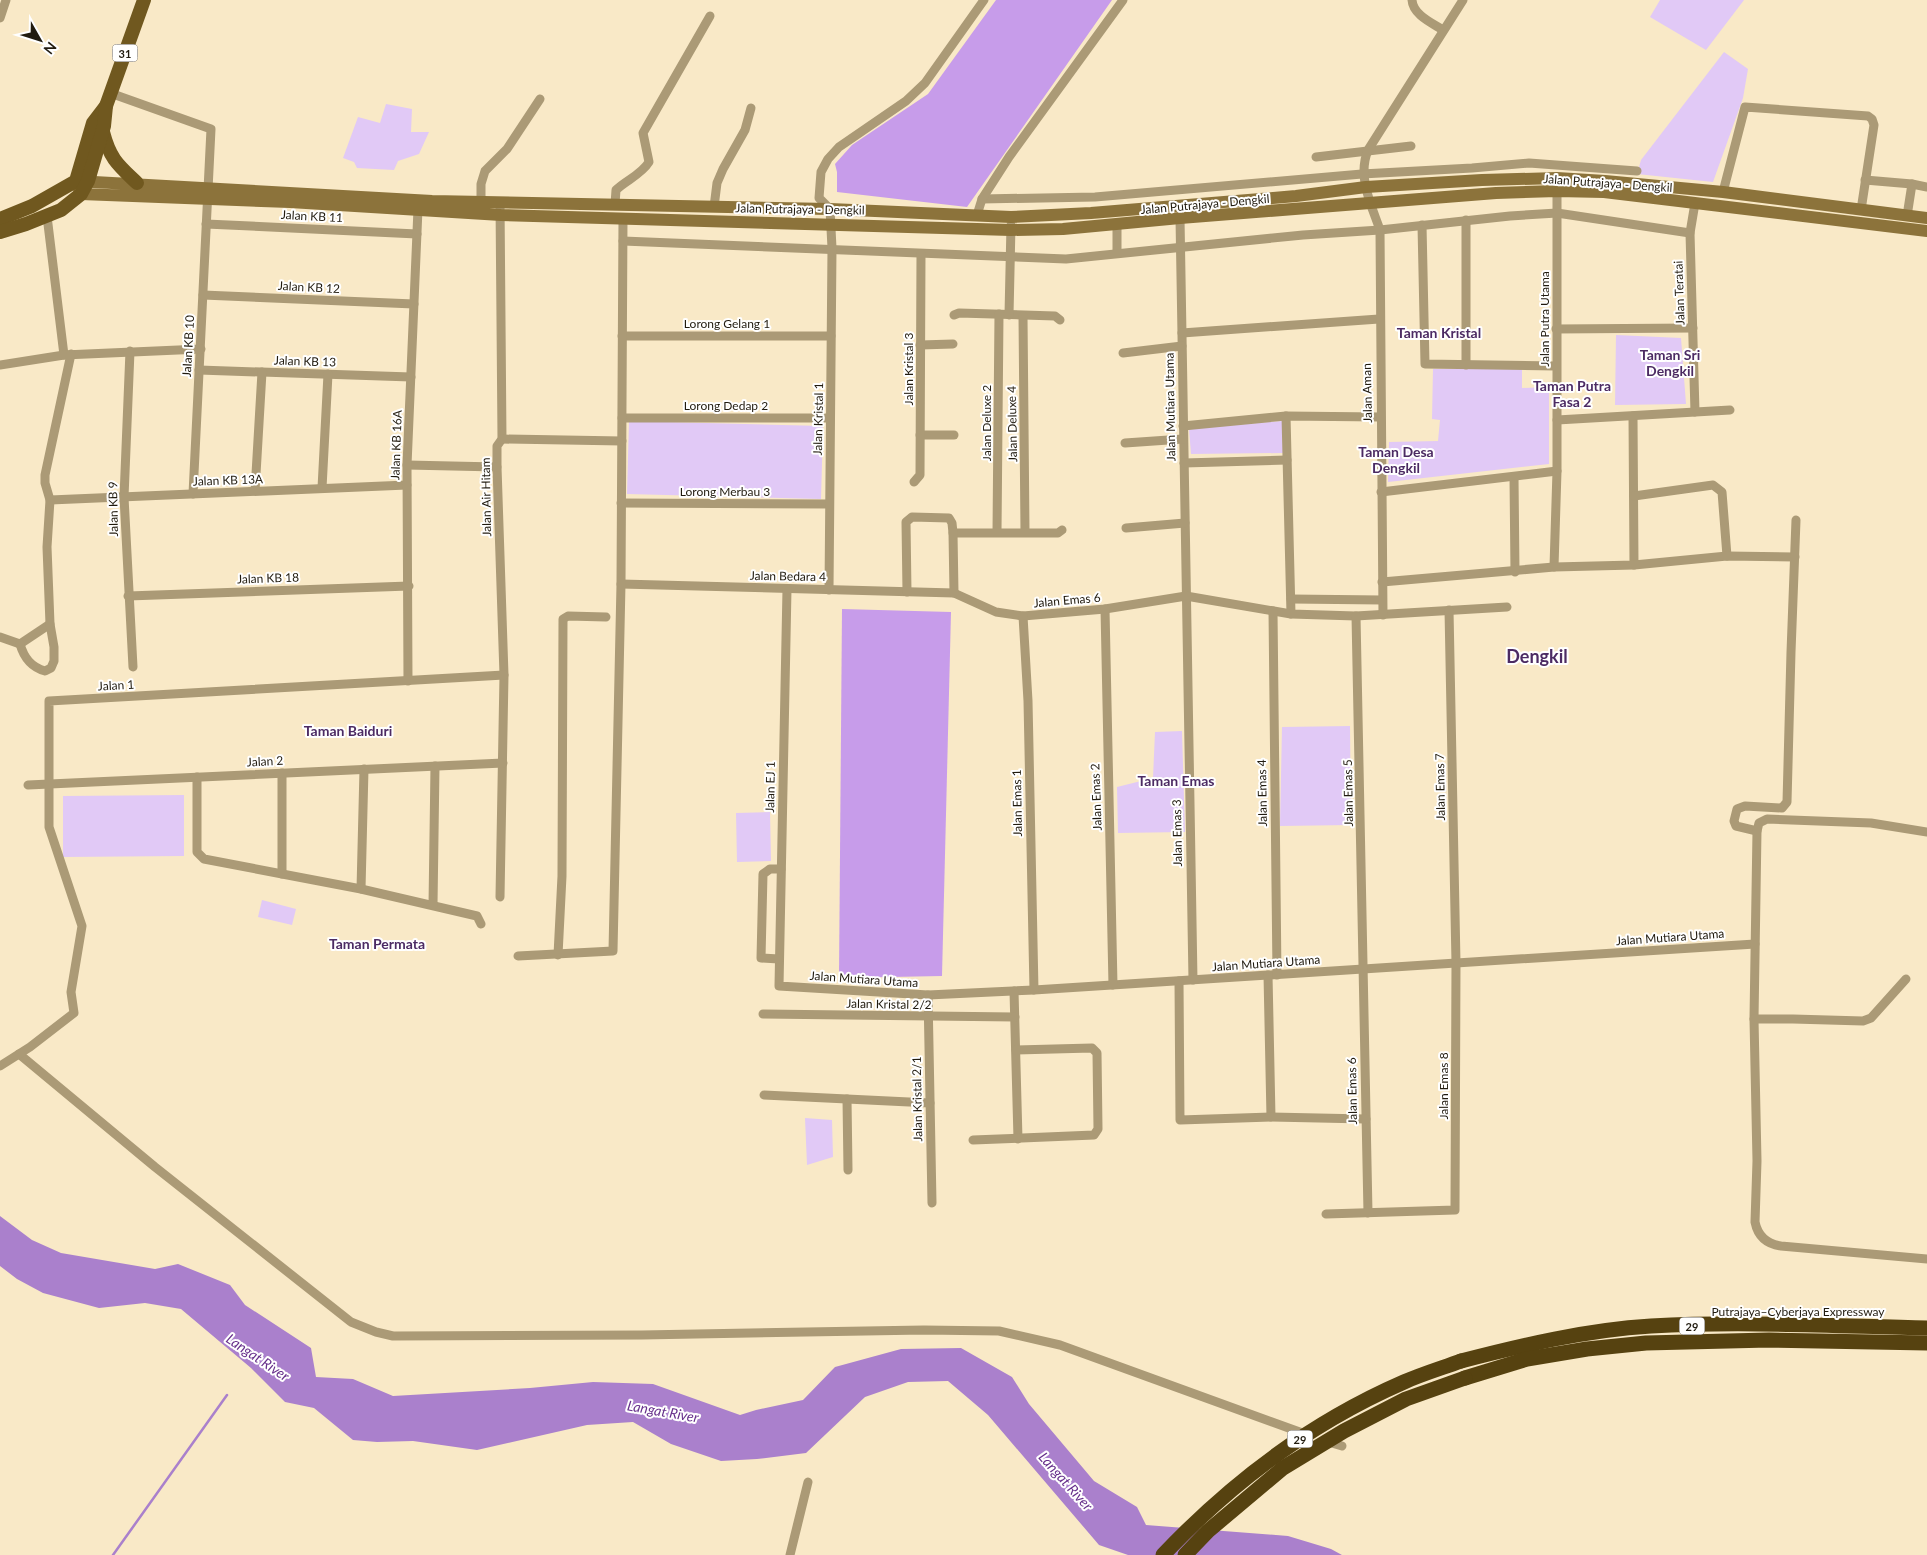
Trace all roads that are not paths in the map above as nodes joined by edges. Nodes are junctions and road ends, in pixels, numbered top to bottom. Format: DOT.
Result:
graph roads {
  1 [pos="6,0"];
  2 [pos="144,0"];
  3 [pos="984,0"];
  4 [pos="1123,0"];
  5 [pos="1412,0"];
  6 [pos="1463,0"];
  7 [pos="710,16"];
  8 [pos="0,18"];
  9 [pos="1444,30"];
  10 [pos="540,99"];
  11 [pos="108,100"];
  12 [pos="751,108"];
  13 [pos="103,132"];
  14 [pos="1411,146"];
  15 [pos="1368,150"];
  16 [pos="1316,157"];
  17 [pos="1606,168"];
  18 [pos="1637,171"];
  19 [pos="1362,174"];
  20 [pos="1430,177"];
  21 [pos="1295,180"];
  22 [pos="1865,180"];
  23 [pos="1605,181"];
  24 [pos="137,184"];
  25 [pos="1912,184"];
  26 [pos="82,185"];
  27 [pos="1366,187"];
  28 [pos="1927,187"];
  29 [pos="1557,190"];
  30 [pos="1723,192"];
  31 [pos="208,193"];
  32 [pos="1296,196"];
  33 [pos="982,199"];
  34 [pos="481,202"];
  35 [pos="1370,202"];
  36 [pos="1695,203"];
  37 [pos="615,204"];
  38 [pos="714,207"];
  39 [pos="418,209"];
  40 [pos="500,209"];
  41 [pos="830,209"];
  42 [pos="1861,210"];
  43 [pos="1557,213"];
  44 [pos="977,215"];
  45 [pos="47,216"];
  46 [pos="1180,218"];
  47 [pos="1927,218"];
  48 [pos="0,219"];
  49 [pos="623,219"];
  50 [pos="1466,220"];
  51 [pos="1907,222"];
  52 [pos="1011,223"];
  53 [pos="206,224"];
  54 [pos="830,224"];
  55 [pos="1117,225"];
  56 [pos="1422,225"];
  57 [pos="1380,230"];
  58 [pos="1927,231"];
  59 [pos="0,232"];
  60 [pos="1690,233"];
  61 [pos="417,234"];
  62 [pos="623,241"];
  63 [pos="1181,246"];
  64 [pos="832,248"];
  65 [pos="1117,253"];
  66 [pos="921,254"];
  67 [pos="1011,257"];
  68 [pos="203,295"];
  69 [pos="414,304"];
  70 [pos="954,314"];
  71 [pos="999,314"];
  72 [pos="1010,315"];
  73 [pos="1023,316"];
  74 [pos="1379,319"];
  75 [pos="1060,320"];
  76 [pos="1693,328"];
  77 [pos="1556,329"];
  78 [pos="1182,333"];
  79 [pos="622,336"];
  80 [pos="831,336"];
  81 [pos="953,344"];
  82 [pos="920,345"];
  83 [pos="1182,346"];
  84 [pos="200,348"];
  85 [pos="130,351"];
  86 [pos="1124,353"];
  87 [pos="67,355"];
  88 [pos="0,365"];
  89 [pos="1466,365"];
  90 [pos="1556,366"];
  91 [pos="199,370"];
  92 [pos="262,372"];
  93 [pos="328,374"];
  94 [pos="411,377"];
  95 [pos="1730,410"];
  96 [pos="1695,412"];
  97 [pos="1286,416"];
  98 [pos="1380,416"];
  99 [pos="1633,416"];
  100 [pos="622,418"];
  101 [pos="830,418"];
  102 [pos="1557,420"];
  103 [pos="1183,426"];
  104 [pos="920,435"];
  105 [pos="954,435"];
  106 [pos="502,439"];
  107 [pos="1183,439"];
  108 [pos="622,440"];
  109 [pos="1125,443"];
  110 [pos="1287,460"];
  111 [pos="1184,463"];
  112 [pos="407,465"];
  113 [pos="497,467"];
  114 [pos="1557,472"];
  115 [pos="1514,476"];
  116 [pos="914,482"];
  117 [pos="407,485"];
  118 [pos="322,488"];
  119 [pos="255,491"];
  120 [pos="1381,492"];
  121 [pos="194,494"];
  122 [pos="1634,496"];
  123 [pos="124,497"];
  124 [pos="50,500"];
  125 [pos="621,504"];
  126 [pos="829,504"];
  127 [pos="1796,520"];
  128 [pos="1184,523"];
  129 [pos="1126,528"];
  130 [pos="1062,530"];
  131 [pos="997,532"];
  132 [pos="1026,532"];
  133 [pos="953,533"];
  134 [pos="1727,556"];
  135 [pos="1795,557"];
  136 [pos="1634,565"];
  137 [pos="1554,567"];
  138 [pos="1515,572"];
  139 [pos="1382,582"];
  140 [pos="621,584"];
  141 [pos="409,586"];
  142 [pos="787,589"];
  143 [pos="829,590"];
  144 [pos="907,592"];
  145 [pos="954,593"];
  146 [pos="128,596"];
  147 [pos="1186,596"];
  148 [pos="1291,599"];
  149 [pos="1382,600"];
  150 [pos="1507,607"];
  151 [pos="1105,609"];
  152 [pos="1449,610"];
  153 [pos="1273,611"];
  154 [pos="1291,614"];
  155 [pos="1383,615"];
  156 [pos="1023,616"];
  157 [pos="1356,616"];
  158 [pos="606,617"];
  159 [pos="50,624"];
  160 [pos="0,637"];
  161 [pos="20,644"];
  162 [pos="133,667"];
  163 [pos="504,675"];
  164 [pos="408,681"];
  165 [pos="503,763"];
  166 [pos="435,766"];
  167 [pos="364,769"];
  168 [pos="282,773"];
  169 [pos="196,777"];
  170 [pos="50,784"];
  171 [pos="28,785"];
  172 [pos="1757,831"];
  173 [pos="1927,832"];
  174 [pos="781,869"];
  175 [pos="282,874"];
  176 [pos="361,889"];
  177 [pos="500,897"];
  178 [pos="433,905"];
  179 [pos="482,924"];
  180 [pos="1755,944"];
  181 [pos="558,955"];
  182 [pos="518,956"];
  183 [pos="779,959"];
  184 [pos="1456,963"];
  185 [pos="1362,969"];
  186 [pos="1272,975"];
  187 [pos="1906,979"];
  188 [pos="1193,980"];
  189 [pos="1179,981"];
  190 [pos="1113,985"];
  191 [pos="779,986"];
  192 [pos="1034,990"];
  193 [pos="1014,991"];
  194 [pos="928,995"];
  195 [pos="763,1014"];
  196 [pos="928,1017"];
  197 [pos="1015,1017"];
  198 [pos="1754,1019"];
  199 [pos="1016,1050"];
  200 [pos="19,1054"];
  201 [pos="0,1066"];
  202 [pos="764,1095"];
  203 [pos="847,1099"];
  204 [pos="930,1102"];
  205 [pos="1270,1118"];
  206 [pos="1366,1119"];
  207 [pos="1018,1139"];
  208 [pos="973,1140"];
  209 [pos="848,1170"];
  210 [pos="932,1202"];
  211 [pos="1368,1213"];
  212 [pos="1326,1214"];
  213 [pos="1927,1259"];
  214 [pos="1927,1328"];
  215 [pos="1927,1343"];
  216 [pos="1342,1446"];
  217 [pos="808,1482"];
  218 [pos="790,1555"];
  219 [pos="1163,1555"];
  220 [pos="1185,1555"];
  1 -- 8 [label="street"];
  2 -- 11 [label="main road, 31"];
  3 -- 41 [label="street"];
  4 -- 33 [label="street"];
  5 -- 9 [label="street"];
  6 -- 9 [label="street"];
  7 -- 37 [label="street"];
  9 -- 15 [label="street"];
  10 -- 34 [label="street"];
  11 -- 13 [label="main road, 31"];
  11 -- 26 [label="main road, 31"];
  11 -- 31 [label="street, Jalan KB 10"];
  12 -- 38 [label="street"];
  13 -- 24 [label="main road"];
  13 -- 26 [label="main road, 31"];
  14 -- 15 [label="street"];
  15 -- 16 [label="street"];
  15 -- 19 [label="street"];
  17 -- 18 [label="street"];
  17 -- 20 [label="street"];
  17 -- 23 [label="street"];
  19 -- 20 [label="street"];
  19 -- 21 [label="street"];
  19 -- 27 [label="street, Jalan Aman"];
  20 -- 23 [label="main road, Jalan Putrajaya - Dengkil"];
  20 -- 27 [label="main road, Jalan Putrajaya - Dengkil"];
  21 -- 32 [label="street"];
  21 -- 33 [label="street"];
  22 -- 25 [label="street"];
  22 -- 30 [label="street"];
  22 -- 42 [label="street"];
  23 -- 30 [label="main road, Jalan Putrajaya - Dengkil"];
  24 -- 26 [label="main road"];
  24 -- 31 [label="main road"];
  25 -- 28 [label="street"];
  25 -- 51 [label="street"];
  26 -- 31 [label="main road"];
  26 -- 45 [label="main road"];
  26 -- 48 [label="main road"];
  27 -- 32 [label="main road, Jalan Putrajaya - Dengkil"];
  27 -- 35 [label="street, Jalan Aman"];
  29 -- 35 [label="main road, Jalan Putrajaya - Dengkil"];
  29 -- 36 [label="main road, Jalan Putrajaya - Dengkil"];
  29 -- 43 [label="street, Jalan Putra Utama"];
  30 -- 42 [label="main road, Jalan Putrajaya - Dengkil"];
  31 -- 34 [label="main road"];
  31 -- 39 [label="main road"];
  31 -- 53 [label="street, Jalan KB 10"];
  32 -- 52 [label="main road, Jalan Putrajaya - Dengkil"];
  33 -- 44 [label="street"];
  34 -- 40 [label="main road"];
  35 -- 46 [label="main road, Jalan Putrajaya - Dengkil"];
  35 -- 57 [label="street, Jalan Aman"];
  36 -- 51 [label="main road, Jalan Putrajaya - Dengkil"];
  36 -- 60 [label="street, Jalan Teratai"];
  37 -- 38 [label="main road, Jalan Putrajaya - Dengkil"];
  37 -- 40 [label="main road, Jalan Putrajaya - Dengkil"];
  38 -- 41 [label="main road, Jalan Putrajaya - Dengkil"];
  39 -- 40 [label="main road"];
  39 -- 61 [label="street, Jalan KB 16A"];
  40 -- 49 [label="main road, Jalan Putrajaya - Dengkil"];
  40 -- 106 [label="street, Jalan Air Hitam"];
  41 -- 44 [label="main road, Jalan Putrajaya - Dengkil"];
  41 -- 54 [label="street, Jalan Kristal 1"];
  42 -- 51 [label="main road, Jalan Putrajaya - Dengkil"];
  43 -- 50 [label="street"];
  43 -- 60 [label="street"];
  43 -- 77 [label="street, Jalan Putra Utama"];
  44 -- 52 [label="main road, Jalan Putrajaya - Dengkil"];
  45 -- 59 [label="main road"];
  45 -- 87 [label="street"];
  46 -- 55 [label="main road, Jalan Putrajaya - Dengkil"];
  46 -- 63 [label="street, Jalan Mutiara Utama"];
  47 -- 51 [label="main road"];
  49 -- 54 [label="main road, Jalan Putrajaya - Dengkil"];
  49 -- 62 [label="street"];
  50 -- 56 [label="street"];
  50 -- 89 [label="street"];
  51 -- 58 [label="main road"];
  52 -- 54 [label="main road, Jalan Putrajaya - Dengkil"];
  52 -- 55 [label="main road, Jalan Putrajaya - Dengkil"];
  52 -- 67 [label="street"];
  53 -- 61 [label="street, Jalan KB 11"];
  53 -- 68 [label="street, Jalan KB 10"];
  54 -- 64 [label="street, Jalan Kristal 1"];
  55 -- 65 [label="street"];
  56 -- 57 [label="street"];
  56 -- 89 [label="street"];
  57 -- 63 [label="street"];
  57 -- 74 [label="street, Jalan Aman"];
  60 -- 76 [label="street, Jalan Teratai"];
  61 -- 69 [label="street, Jalan KB 16A"];
  62 -- 64 [label="street"];
  62 -- 79 [label="street"];
  63 -- 65 [label="street"];
  63 -- 78 [label="street, Jalan Mutiara Utama"];
  64 -- 66 [label="street"];
  64 -- 80 [label="street, Jalan Kristal 1"];
  65 -- 67 [label="street"];
  66 -- 67 [label="street"];
  66 -- 82 [label="street, Jalan Kristal 3"];
  67 -- 72 [label="street"];
  68 -- 69 [label="street, Jalan KB 12"];
  68 -- 84 [label="street, Jalan KB 10"];
  69 -- 94 [label="street, Jalan KB 16A"];
  70 -- 71 [label="street"];
  71 -- 72 [label="street"];
  71 -- 131 [label="street, Jalan Deluxe 2"];
  72 -- 73 [label="street"];
  73 -- 75 [label="street"];
  73 -- 132 [label="street, Jalan Deluxe 4"];
  74 -- 78 [label="street"];
  74 -- 98 [label="street, Jalan Aman"];
  76 -- 77 [label="street"];
  76 -- 96 [label="street, Jalan Teratai"];
  77 -- 90 [label="street, Jalan Putra Utama"];
  78 -- 83 [label="street, Jalan Mutiara Utama"];
  79 -- 80 [label="street, Lorong Gelang 1"];
  79 -- 100 [label="street"];
  80 -- 101 [label="street, Jalan Kristal 1"];
  81 -- 82 [label="street"];
  82 -- 104 [label="street, Jalan Kristal 3"];
  83 -- 86 [label="street"];
  83 -- 103 [label="street, Jalan Mutiara Utama"];
  84 -- 85 [label="street"];
  84 -- 91 [label="street, Jalan KB 10"];
  85 -- 87 [label="street"];
  85 -- 123 [label="street, Jalan KB 9"];
  87 -- 88 [label="street"];
  87 -- 124 [label="street"];
  89 -- 90 [label="street"];
  90 -- 102 [label="street, Jalan Putra Utama"];
  91 -- 92 [label="street, Jalan KB 13"];
  91 -- 121 [label="street, Jalan KB 10"];
  92 -- 93 [label="street, Jalan KB 13"];
  92 -- 119 [label="street"];
  93 -- 94 [label="street, Jalan KB 13"];
  93 -- 118 [label="street"];
  94 -- 112 [label="street, Jalan KB 16A"];
  95 -- 96 [label="street"];
  96 -- 99 [label="street"];
  97 -- 98 [label="street"];
  97 -- 103 [label="street"];
  97 -- 110 [label="street"];
  98 -- 120 [label="street, Jalan Aman"];
  99 -- 102 [label="street"];
  99 -- 122 [label="street"];
  100 -- 101 [label="street, Lorong Dedap 2"];
  100 -- 108 [label="street"];
  101 -- 126 [label="street, Jalan Kristal 1"];
  102 -- 114 [label="street, Jalan Putra Utama"];
  103 -- 107 [label="street, Jalan Mutiara Utama"];
  104 -- 105 [label="street"];
  104 -- 116 [label="street, Jalan Kristal 3"];
  106 -- 108 [label="street"];
  106 -- 113 [label="street, Jalan Air Hitam"];
  107 -- 109 [label="street"];
  107 -- 111 [label="street, Jalan Mutiara Utama"];
  108 -- 125 [label="street"];
  110 -- 111 [label="street"];
  110 -- 148 [label="street"];
  111 -- 128 [label="street, Jalan Mutiara Utama"];
  112 -- 113 [label="street"];
  112 -- 117 [label="street, Jalan KB 16A"];
  113 -- 163 [label="street, Jalan Air Hitam"];
  114 -- 115 [label="street"];
  114 -- 137 [label="street, Jalan Putra Utama"];
  115 -- 120 [label="street"];
  115 -- 138 [label="street"];
  117 -- 118 [label="street, Jalan KB 13A"];
  117 -- 141 [label="street, Jalan KB 16A"];
  118 -- 119 [label="street, Jalan KB 13A"];
  119 -- 121 [label="street, Jalan KB 13A"];
  120 -- 139 [label="street, Jalan Aman"];
  121 -- 123 [label="street, Jalan KB 13A"];
  122 -- 134 [label="street"];
  122 -- 136 [label="street"];
  123 -- 124 [label="street, Jalan KB 13A"];
  123 -- 146 [label="street, Jalan KB 9"];
  124 -- 159 [label="street"];
  125 -- 126 [label="street, Lorong Merbau 3"];
  125 -- 140 [label="street"];
  126 -- 143 [label="street, Jalan Kristal 1"];
  127 -- 135 [label="street"];
  128 -- 129 [label="street"];
  128 -- 147 [label="street, Jalan Mutiara Utama"];
  130 -- 132 [label="street"];
  131 -- 132 [label="street"];
  131 -- 133 [label="street"];
  133 -- 144 [label="street"];
  133 -- 145 [label="street"];
  134 -- 135 [label="street"];
  134 -- 136 [label="street"];
  135 -- 172 [label="street"];
  136 -- 137 [label="street"];
  137 -- 138 [label="street"];
  138 -- 139 [label="street"];
  139 -- 149 [label="street, Jalan Aman"];
  140 -- 142 [label="street, Jalan Bedara 4"];
  140 -- 181 [label="street"];
  141 -- 146 [label="street, Jalan KB 18"];
  141 -- 164 [label="street, Jalan KB 16A"];
  142 -- 143 [label="street, Jalan Bedara 4"];
  142 -- 174 [label="street, Jalan EJ 1"];
  143 -- 144 [label="street, Jalan Bedara 4"];
  144 -- 145 [label="street, Jalan Bedara 4"];
  145 -- 156 [label="street, Jalan Emas 6"];
  146 -- 162 [label="street, Jalan KB 9"];
  147 -- 151 [label="street, Jalan Emas 6"];
  147 -- 153 [label="street, Jalan Emas 6"];
  147 -- 188 [label="street, Jalan Emas 3"];
  148 -- 149 [label="street"];
  148 -- 154 [label="street"];
  149 -- 155 [label="street, Jalan Aman"];
  150 -- 152 [label="street, Jalan Emas 6"];
  151 -- 156 [label="street, Jalan Emas 6"];
  151 -- 190 [label="street, Jalan Emas 2"];
  152 -- 155 [label="street, Jalan Emas 6"];
  152 -- 184 [label="street, Jalan Emas 7"];
  153 -- 154 [label="street, Jalan Emas 6"];
  153 -- 186 [label="street, Jalan Emas 4"];
  154 -- 157 [label="street, Jalan Emas 6"];
  155 -- 157 [label="street, Jalan Emas 6"];
  156 -- 192 [label="street, Jalan Emas 1"];
  157 -- 185 [label="street, Jalan Emas 5"];
  158 -- 181 [label="street"];
  159 -- 161 [label="street"];
  159 -- 161 [label="street"];
  160 -- 161 [label="street"];
  163 -- 164 [label="street, Jalan 1"];
  163 -- 165 [label="street, Jalan Air Hitam"];
  164 -- 170 [label="street, Jalan 1"];
  165 -- 166 [label="street, Jalan 2"];
  165 -- 177 [label="street, Jalan Air Hitam"];
  166 -- 167 [label="street, Jalan 2"];
  166 -- 178 [label="street"];
  167 -- 168 [label="street, Jalan 2"];
  167 -- 176 [label="street"];
  168 -- 169 [label="street, Jalan 2"];
  168 -- 175 [label="street"];
  169 -- 170 [label="street, Jalan 2"];
  169 -- 175 [label="street"];
  170 -- 171 [label="street, Jalan 2"];
  170 -- 200 [label="street, Jalan 1"];
  172 -- 173 [label="street"];
  172 -- 180 [label="street"];
  174 -- 183 [label="street, Jalan EJ 1"];
  174 -- 183 [label="street"];
  175 -- 176 [label="street"];
  176 -- 178 [label="street"];
  178 -- 179 [label="street"];
  180 -- 184 [label="street, Jalan Mutiara Utama"];
  180 -- 198 [label="street"];
  181 -- 182 [label="street"];
  183 -- 191 [label="street, Jalan EJ 1"];
  184 -- 185 [label="street, Jalan Mutiara Utama"];
  184 -- 211 [label="street, Jalan Emas 8"];
  185 -- 186 [label="street, Jalan Mutiara Utama"];
  185 -- 206 [label="street, Jalan Emas 6"];
  186 -- 188 [label="street, Jalan Mutiara Utama"];
  186 -- 205 [label="street, Jalan Emas 4"];
  187 -- 198 [label="street"];
  188 -- 189 [label="street, Jalan Mutiara Utama"];
  189 -- 190 [label="street, Jalan Mutiara Utama"];
  189 -- 205 [label="street"];
  190 -- 192 [label="street, Jalan Mutiara Utama"];
  191 -- 194 [label="street, Jalan Mutiara Utama"];
  192 -- 193 [label="street, Jalan Mutiara Utama"];
  193 -- 194 [label="street, Jalan Mutiara Utama"];
  193 -- 197 [label="street"];
  194 -- 196 [label="street, Jalan Kristal 2/1"];
  195 -- 196 [label="street, Jalan Kristal 2/2"];
  196 -- 197 [label="street, Jalan Kristal 2/2"];
  196 -- 204 [label="street, Jalan Kristal 2/1"];
  197 -- 199 [label="street"];
  198 -- 213 [label="street"];
  199 -- 207 [label="street"];
  199 -- 207 [label="street"];
  200 -- 201 [label="street"];
  200 -- 216 [label="street"];
  202 -- 203 [label="street"];
  203 -- 204 [label="street"];
  203 -- 209 [label="street"];
  204 -- 210 [label="street, Jalan Kristal 2/1"];
  205 -- 206 [label="street"];
  206 -- 211 [label="street, Jalan Emas 6"];
  207 -- 208 [label="street"];
  211 -- 212 [label="street"];
  214 -- 219 [label="highway, Putrajaya–Cyberjaya Expressway / 29, bridge"];
  215 -- 220 [label="highway, 29, bridge"];
  217 -- 218 [label="street"];
}
